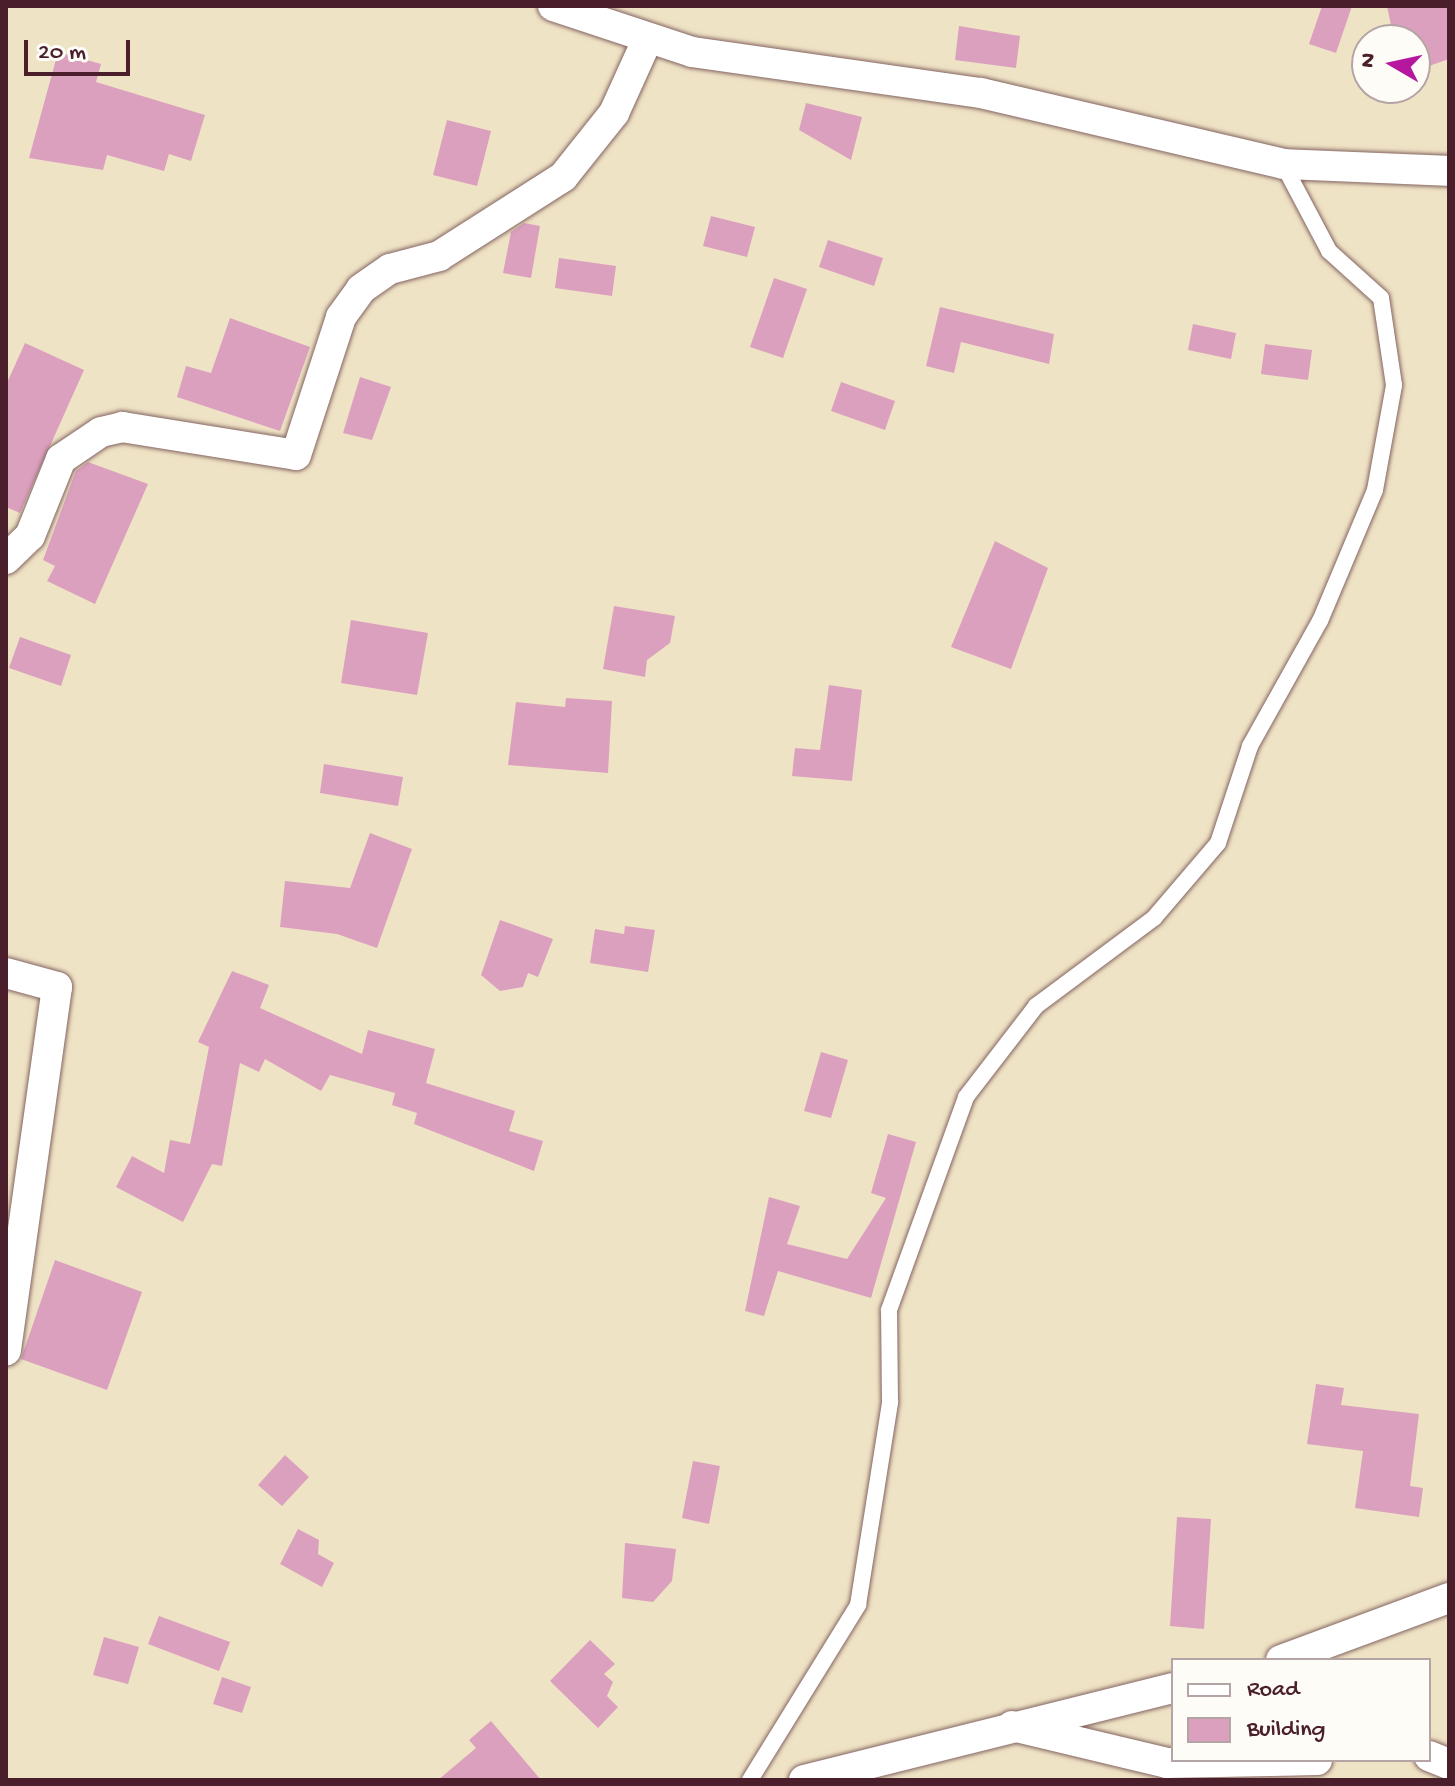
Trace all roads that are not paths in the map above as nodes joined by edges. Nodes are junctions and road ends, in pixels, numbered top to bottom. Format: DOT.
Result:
graph roads {
  1 [pos="553,6"];
  2 [pos="648,38"];
  3 [pos="1283,164"];
  4 [pos="1449,171"];
  5 [pos="6,559"];
  6 [pos="6,973"];
  7 [pos="6,1350"];
  8 [pos="1449,1598"];
  9 [pos="1286,1658"];
  10 [pos="1171,1688"];
  11 [pos="1006,1724"];
  12 [pos="1217,1762"];
  13 [pos="750,1780"];
  14 [pos="804,1780"];
  1 -- 2 [label="street"];
  2 -- 3 [label="street"];
  2 -- 5 [label="street"];
  3 -- 4 [label="street"];
  3 -- 13 [label="lane"];
  6 -- 7 [label="street"];
  8 -- 9 [label="street"];
  10 -- 11 [label="street"];
  11 -- 12 [label="street"];
  11 -- 14 [label="street"];
}
